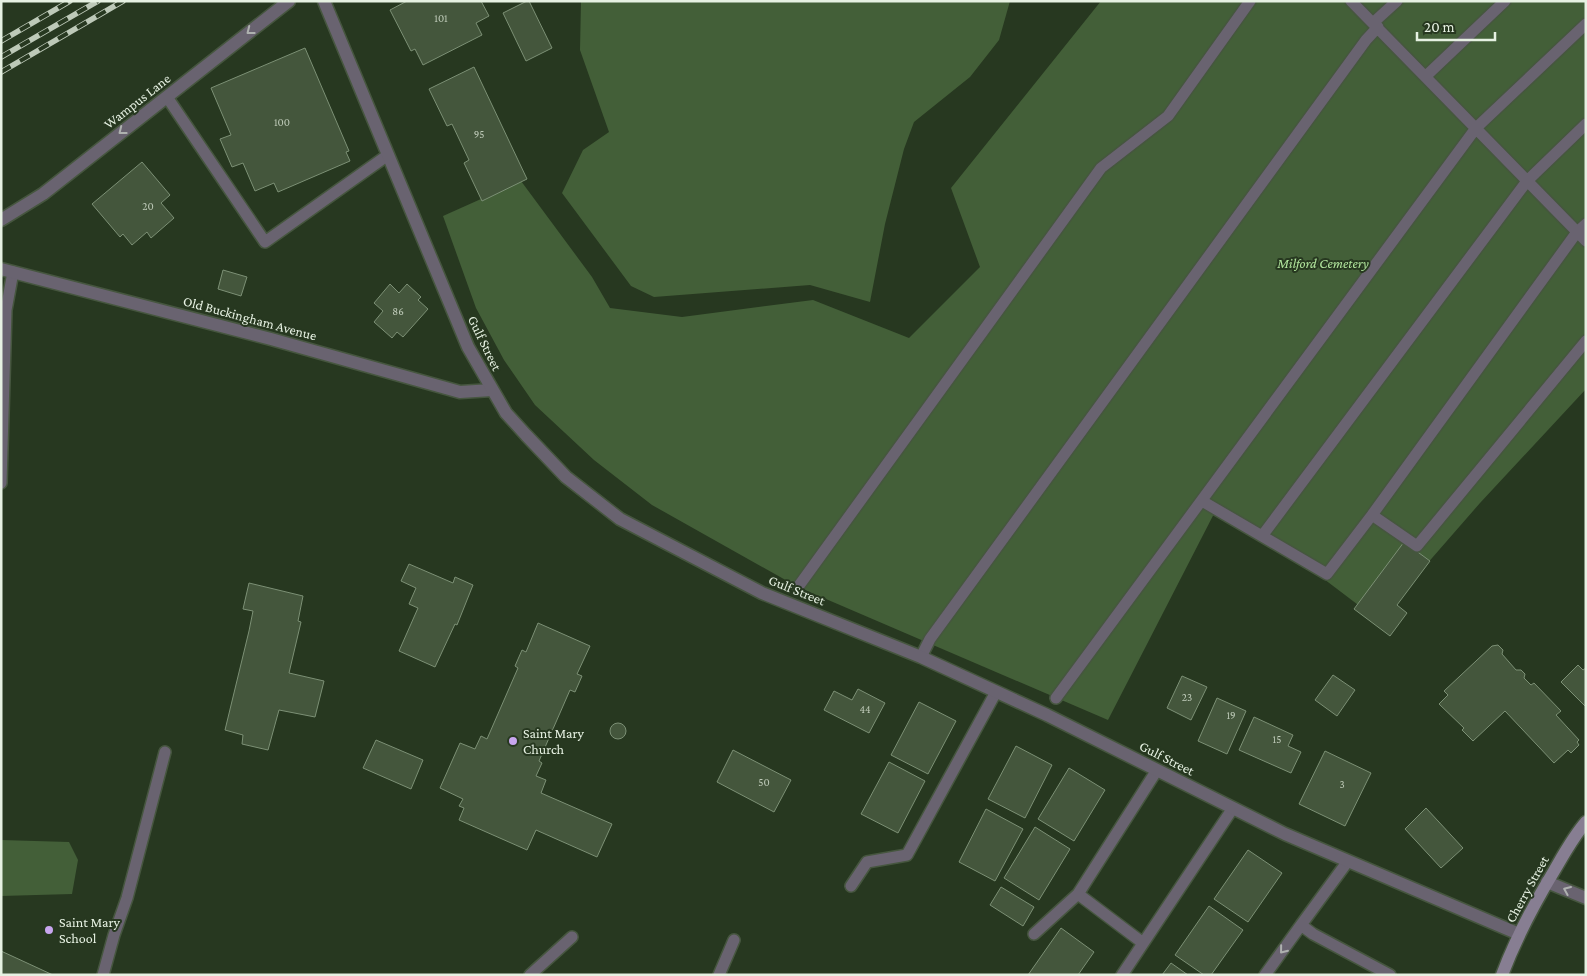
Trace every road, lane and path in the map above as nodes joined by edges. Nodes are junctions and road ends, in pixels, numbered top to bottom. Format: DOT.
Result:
graph roads {
  1 [pos="289,1"];
  2 [pos="324,1"];
  3 [pos="1250,1"];
  4 [pos="1351,1"];
  5 [pos="1389,1"];
  6 [pos="1397,1"];
  7 [pos="1505,1"];
  8 [pos="1376,24"];
  9 [pos="1586,24"];
  10 [pos="1426,76"];
  11 [pos="167,96"];
  12 [pos="1586,124"];
  13 [pos="1476,128"];
  14 [pos="388,155"];
  15 [pos="1527,181"];
  16 [pos="1,220"];
  17 [pos="1586,224"];
  18 [pos="1577,232"];
  19 [pos="1586,241"];
  20 [pos="7,270"];
  21 [pos="1586,341"];
  22 [pos="492,390"];
  23 [pos="1,483"];
  24 [pos="1202,501"];
  25 [pos="1372,515"];
  26 [pos="1262,536"];
  27 [pos="798,587"];
  28 [pos="921,657"];
  29 [pos="996,692"];
  30 [pos="1056,698"];
  31 [pos="165,752"];
  32 [pos="1157,770"];
  33 [pos="1233,808"];
  34 [pos="1586,822"];
  35 [pos="1348,862"];
  36 [pos="1548,882"];
  37 [pos="851,886"];
  38 [pos="1078,894"];
  39 [pos="1586,898"];
  40 [pos="1301,926"];
  41 [pos="1034,934"];
  42 [pos="1519,934"];
  43 [pos="572,937"];
  44 [pos="734,940"];
  45 [pos="1143,943"];
  46 [pos="104,975"];
  47 [pos="530,975"];
  48 [pos="719,975"];
  49 [pos="1122,975"];
  50 [pos="1265,975"];
  51 [pos="1390,975"];
  52 [pos="1502,975"];
  1 -- 11 [label="street, Wampus Lane, one-way"];
  2 -- 14 [label="street, Gulf Street"];
  3 -- 27 [label="lane"];
  4 -- 8 [label="lane"];
  5 -- 8 [label="lane"];
  6 -- 8 [label="lane"];
  7 -- 10 [label="lane"];
  8 -- 10 [label="lane"];
  8 -- 28 [label="lane"];
  9 -- 13 [label="lane"];
  10 -- 13 [label="lane"];
  11 -- 14 [label="lane"];
  11 -- 16 [label="street, Wampus Lane, one-way"];
  12 -- 15 [label="lane"];
  13 -- 15 [label="lane"];
  13 -- 24 [label="lane"];
  14 -- 22 [label="street, Gulf Street"];
  15 -- 18 [label="lane"];
  15 -- 26 [label="lane"];
  17 -- 18 [label="lane"];
  18 -- 19 [label="lane"];
  18 -- 25 [label="lane"];
  20 -- 22 [label="street, Old Buckingham Avenue"];
  20 -- 23 [label="lane"];
  21 -- 25 [label="lane"];
  22 -- 28 [label="street, Gulf Street"];
  24 -- 26 [label="lane"];
  24 -- 30 [label="lane"];
  25 -- 26 [label="lane"];
  28 -- 29 [label="street, Gulf Street"];
  29 -- 32 [label="street, Gulf Street"];
  29 -- 37 [label="lane"];
  31 -- 46 [label="lane"];
  32 -- 33 [label="street, Gulf Street"];
  32 -- 38 [label="lane"];
  33 -- 35 [label="street, Gulf Street"];
  33 -- 45 [label="lane"];
  34 -- 36 [label="main road, Cherry Street"];
  35 -- 40 [label="lane"];
  35 -- 42 [label="street, Gulf Street"];
  39 -- 36 [label="street, one-way"];
  36 -- 42 [label="main road, Cherry Street"];
  38 -- 41 [label="lane"];
  38 -- 45 [label="lane"];
  40 -- 50 [label="lane, one-way"];
  40 -- 51 [label="lane"];
  42 -- 52 [label="main road, Cherry Street"];
  43 -- 47 [label="lane"];
  44 -- 48 [label="lane"];
  45 -- 49 [label="lane"];
}
